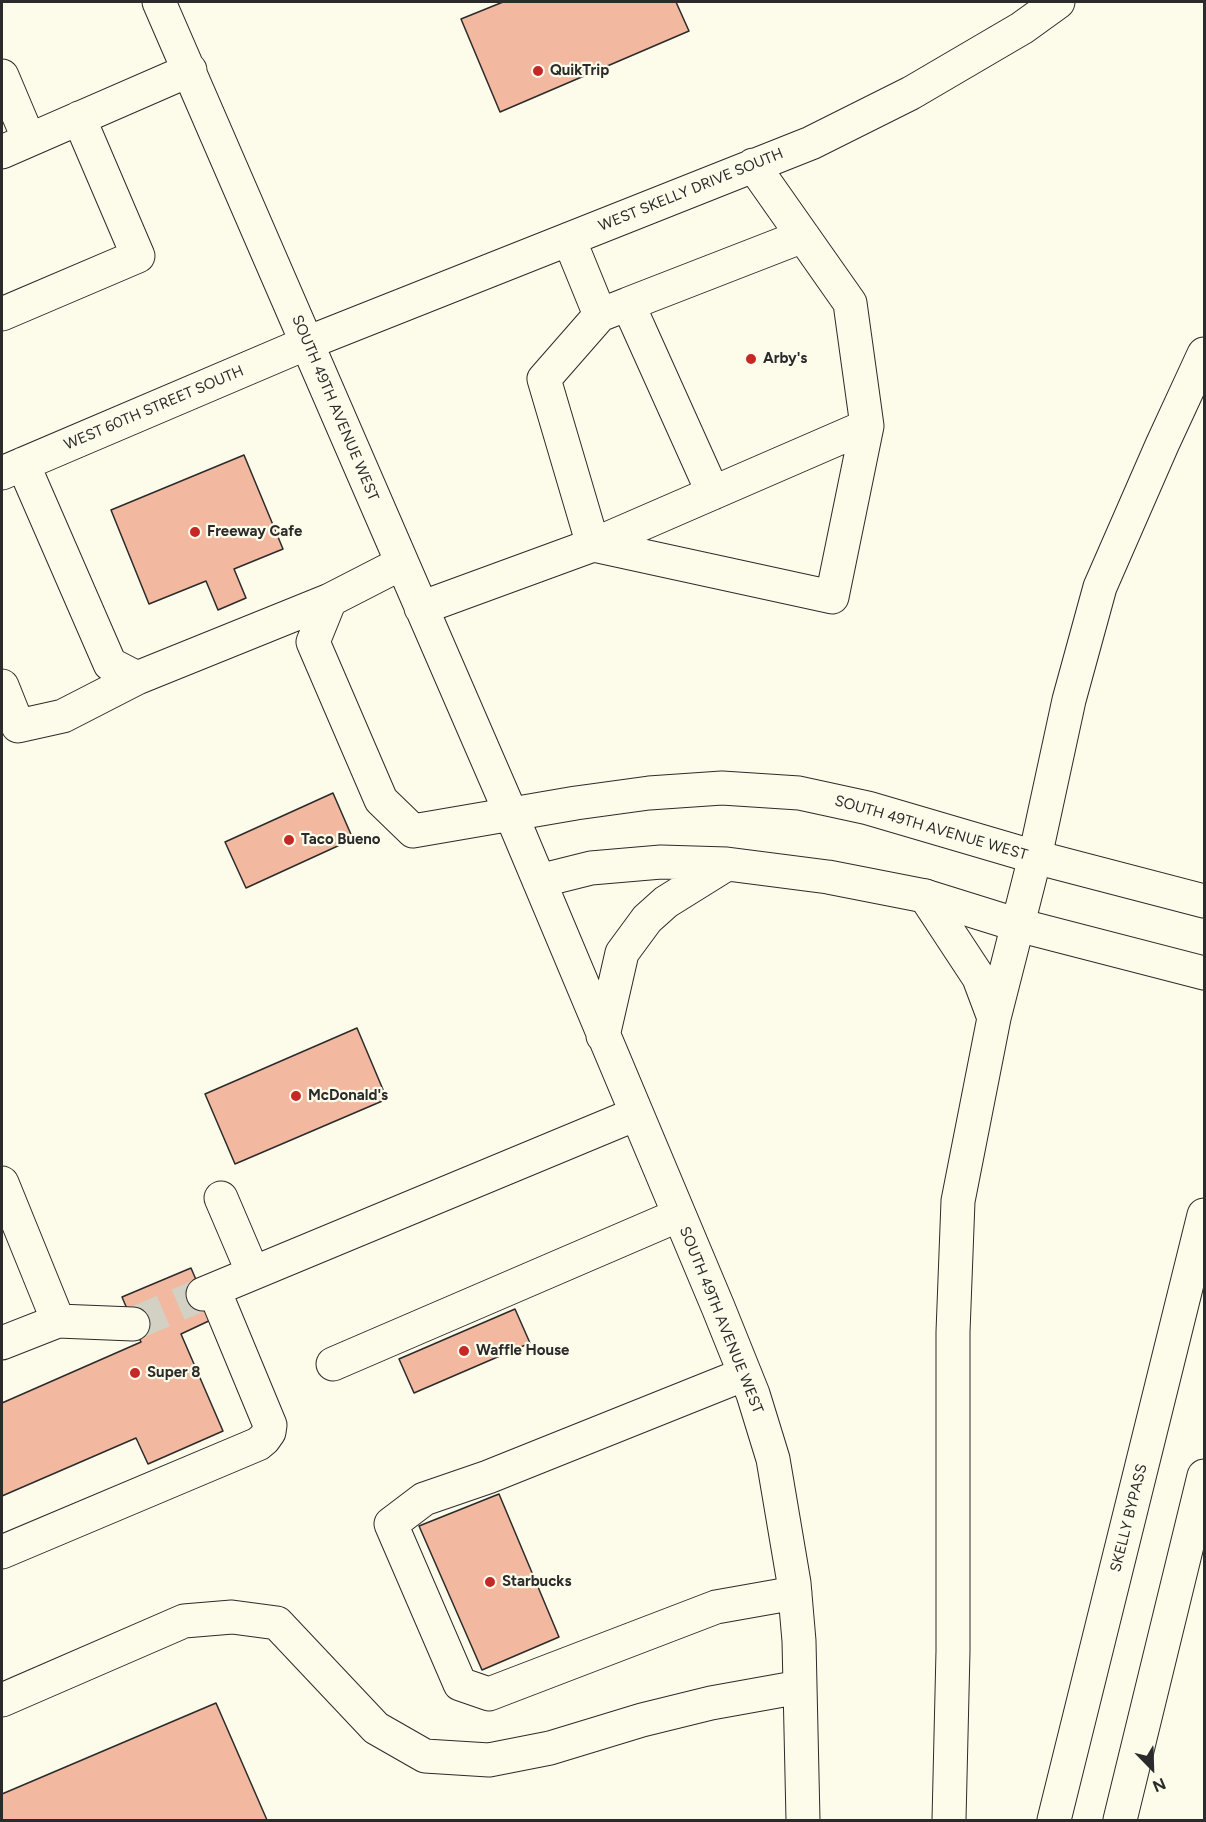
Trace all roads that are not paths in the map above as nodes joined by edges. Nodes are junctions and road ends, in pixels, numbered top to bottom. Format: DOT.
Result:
graph roads {
  1 [pos="159,2"];
  2 [pos="1058,2"];
  3 [pos="190,70"];
  4 [pos="2,76"];
  5 [pos="79,118"];
  6 [pos="15,146"];
  7 [pos="753,165"];
  8 [pos="803,236"];
  9 [pos="569,238"];
  10 [pos="614,309"];
  11 [pos="2,314"];
  12 [pos="307,343"];
  13 [pos="1204,354"];
  14 [pos="867,426"];
  15 [pos="12,468"];
  16 [pos="713,493"];
  17 [pos="593,545"];
  18 [pos="402,563"];
  19 [pos="330,600"];
  20 [pos="421,608"];
  21 [pos="137,678"];
  22 [pos="2,686"];
  23 [pos="10,730"];
  24 [pos="511,814"];
  25 [pos="1035,857"];
  26 [pos="727,864"];
  27 [pos="539,881"];
  28 [pos="925,896"];
  29 [pos="1204,901"];
  30 [pos="1018,925"];
  31 [pos="1204,973"];
  32 [pos="994,1018"];
  33 [pos="603,1036"];
  34 [pos="636,1114"];
  35 [pos="2,1183"];
  36 [pos="221,1198"];
  37 [pos="679,1215"];
  38 [pos="1204,1215"];
  39 [pos="253,1274"];
  40 [pos="58,1321"];
  41 [pos="133,1324"];
  42 [pos="2,1343"];
  43 [pos="333,1364"];
  44 [pos="746,1374"];
  45 [pos="1204,1476"];
  46 [pos="2,1552"];
  47 [pos="795,1593"];
  48 [pos="800,1686"];
  49 [pos="2,1700"];
  50 [pos="803,1821"];
  51 [pos="949,1821"];
  52 [pos="1054,1821"];
  53 [pos="1120,1821"];
  1 -- 3 [label="main road, SOUTH 49TH AVENUE WEST"];
  2 -- 7 [label="main road, WEST SKELLY DRIVE SOUTH"];
  3 -- 5 [label="main road"];
  3 -- 12 [label="main road, SOUTH 49TH AVENUE WEST"];
  4 -- 6 [label="main road"];
  5 -- 6 [label="main road"];
  5 -- 11 [label="main road"];
  7 -- 8 [label="main road"];
  7 -- 9 [label="main road, WEST SKELLY DRIVE SOUTH"];
  8 -- 10 [label="main road"];
  8 -- 14 [label="main road"];
  9 -- 10 [label="main road"];
  9 -- 12 [label="main road, WEST SKELLY DRIVE SOUTH"];
  10 -- 16 [label="main road"];
  10 -- 17 [label="main road"];
  12 -- 15 [label="main road, WEST 60TH STREET SOUTH"];
  12 -- 18 [label="main road, SOUTH 49TH AVENUE WEST"];
  13 -- 25 [label="main road"];
  14 -- 16 [label="main road"];
  14 -- 17 [label="main road"];
  15 -- 21 [label="main road"];
  16 -- 17 [label="main road"];
  17 -- 20 [label="main road"];
  18 -- 19 [label="main road"];
  18 -- 20 [label="main road, SOUTH 49TH AVENUE WEST"];
  19 -- 21 [label="main road"];
  19 -- 24 [label="main road"];
  20 -- 24 [label="main road, SOUTH 49TH AVENUE WEST"];
  21 -- 23 [label="main road"];
  22 -- 23 [label="main road"];
  24 -- 25 [label="main road, SOUTH 49TH AVENUE WEST"];
  24 -- 27 [label="main road, SOUTH 49TH AVENUE WEST"];
  25 -- 29 [label="main road, SOUTH 49TH AVENUE WEST"];
  25 -- 30 [label="main road"];
  26 -- 27 [label="main road"];
  26 -- 28 [label="main road"];
  26 -- 33 [label="main road"];
  27 -- 33 [label="main road, SOUTH 49TH AVENUE WEST"];
  28 -- 30 [label="main road"];
  28 -- 32 [label="main road"];
  30 -- 31 [label="main road"];
  30 -- 32 [label="main road"];
  32 -- 51 [label="main road"];
  33 -- 34 [label="main road, SOUTH 49TH AVENUE WEST"];
  34 -- 37 [label="main road, SOUTH 49TH AVENUE WEST"];
  34 -- 39 [label="main road"];
  35 -- 40 [label="main road"];
  36 -- 39 [label="main road"];
  37 -- 43 [label="main road"];
  37 -- 44 [label="main road, SOUTH 49TH AVENUE WEST"];
  38 -- 52 [label="main road, SKELLY BYPASS"];
  39 -- 46 [label="main road"];
  40 -- 41 [label="main road"];
  40 -- 42 [label="main road"];
  44 -- 47 [label="main road, SOUTH 49TH AVENUE WEST"];
  44 -- 47 [label="main road"];
  45 -- 53 [label="main road"];
  47 -- 48 [label="main road, SOUTH 49TH AVENUE WEST"];
  48 -- 49 [label="main road"];
  48 -- 50 [label="main road, SOUTH 49TH AVENUE WEST"];
}
